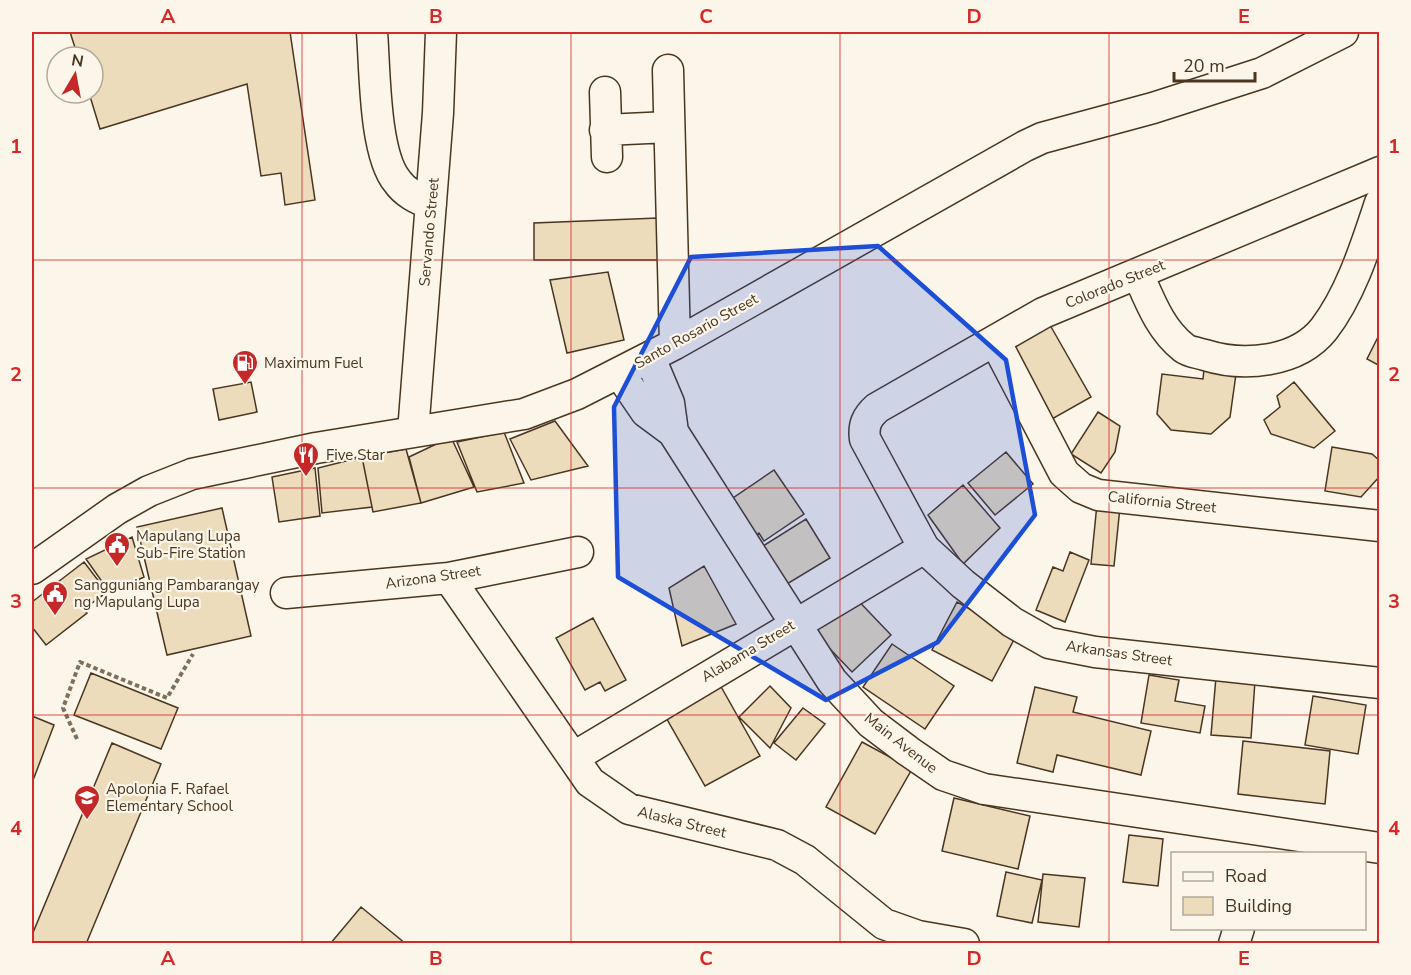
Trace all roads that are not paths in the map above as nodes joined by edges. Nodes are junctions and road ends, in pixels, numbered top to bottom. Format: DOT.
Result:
graph roads {
  1 [pos="372,32"];
  2 [pos="441,32"];
  3 [pos="1343,32"];
  4 [pos="668,70"];
  5 [pos="605,92"];
  6 [pos="669,127"];
  7 [pos="1380,172"];
  8 [pos="1380,203"];
  9 [pos="431,204"];
  10 [pos="1138,274"];
  11 [pos="995,341"];
  12 [pos="662,351"];
  13 [pos="620,374"];
  14 [pos="865,422"];
  15 [pos="413,432"];
  16 [pos="673,432"];
  17 [pos="1380,526"];
  18 [pos="924,548"];
  19 [pos="578,552"];
  20 [pos="32,569"];
  21 [pos="449,578"];
  22 [pos="286,593"];
  23 [pos="793,624"];
  24 [pos="1380,683"];
  25 [pos="574,757"];
  26 [pos="1253,842"];
  27 [pos="1380,848"];
  28 [pos="964,944"];
  1 -- 9 [label="street"];
  2 -- 9 [label="street, Servando Street"];
  3 -- 12 [label="street, Santo Rosario Street"];
  4 -- 6 [label="street"];
  5 -- 6 [label="street"];
  6 -- 12 [label="street"];
  7 -- 10 [label="street, Colorado Street"];
  8 -- 10 [label="street"];
  9 -- 15 [label="street, Servando Street"];
  10 -- 11 [label="street, Colorado Street"];
  11 -- 14 [label="street, Colorado Street"];
  11 -- 17 [label="street, California Street"];
  12 -- 13 [label="street, Santo Rosario Street"];
  12 -- 16 [label="street, Main Avenue"];
  13 -- 15 [label="street, Santo Rosario Street"];
  13 -- 16 [label="street, Main Avenue"];
  14 -- 18 [label="street, Arkansas Street"];
  15 -- 20 [label="street, Santo Rosario Street"];
  16 -- 23 [label="street, Main Avenue"];
  18 -- 23 [label="street, Alabama Street"];
  18 -- 24 [label="street, Arkansas Street"];
  19 -- 21 [label="street, Arizona Street"];
  21 -- 22 [label="street, Arizona Street"];
  21 -- 25 [label="street, Alaska Street"];
  23 -- 25 [label="street, Alabama Street"];
  23 -- 26 [label="street, Main Avenue"];
  25 -- 28 [label="street, Alaska Street"];
  26 -- 27 [label="street, Main Avenue"];
}
